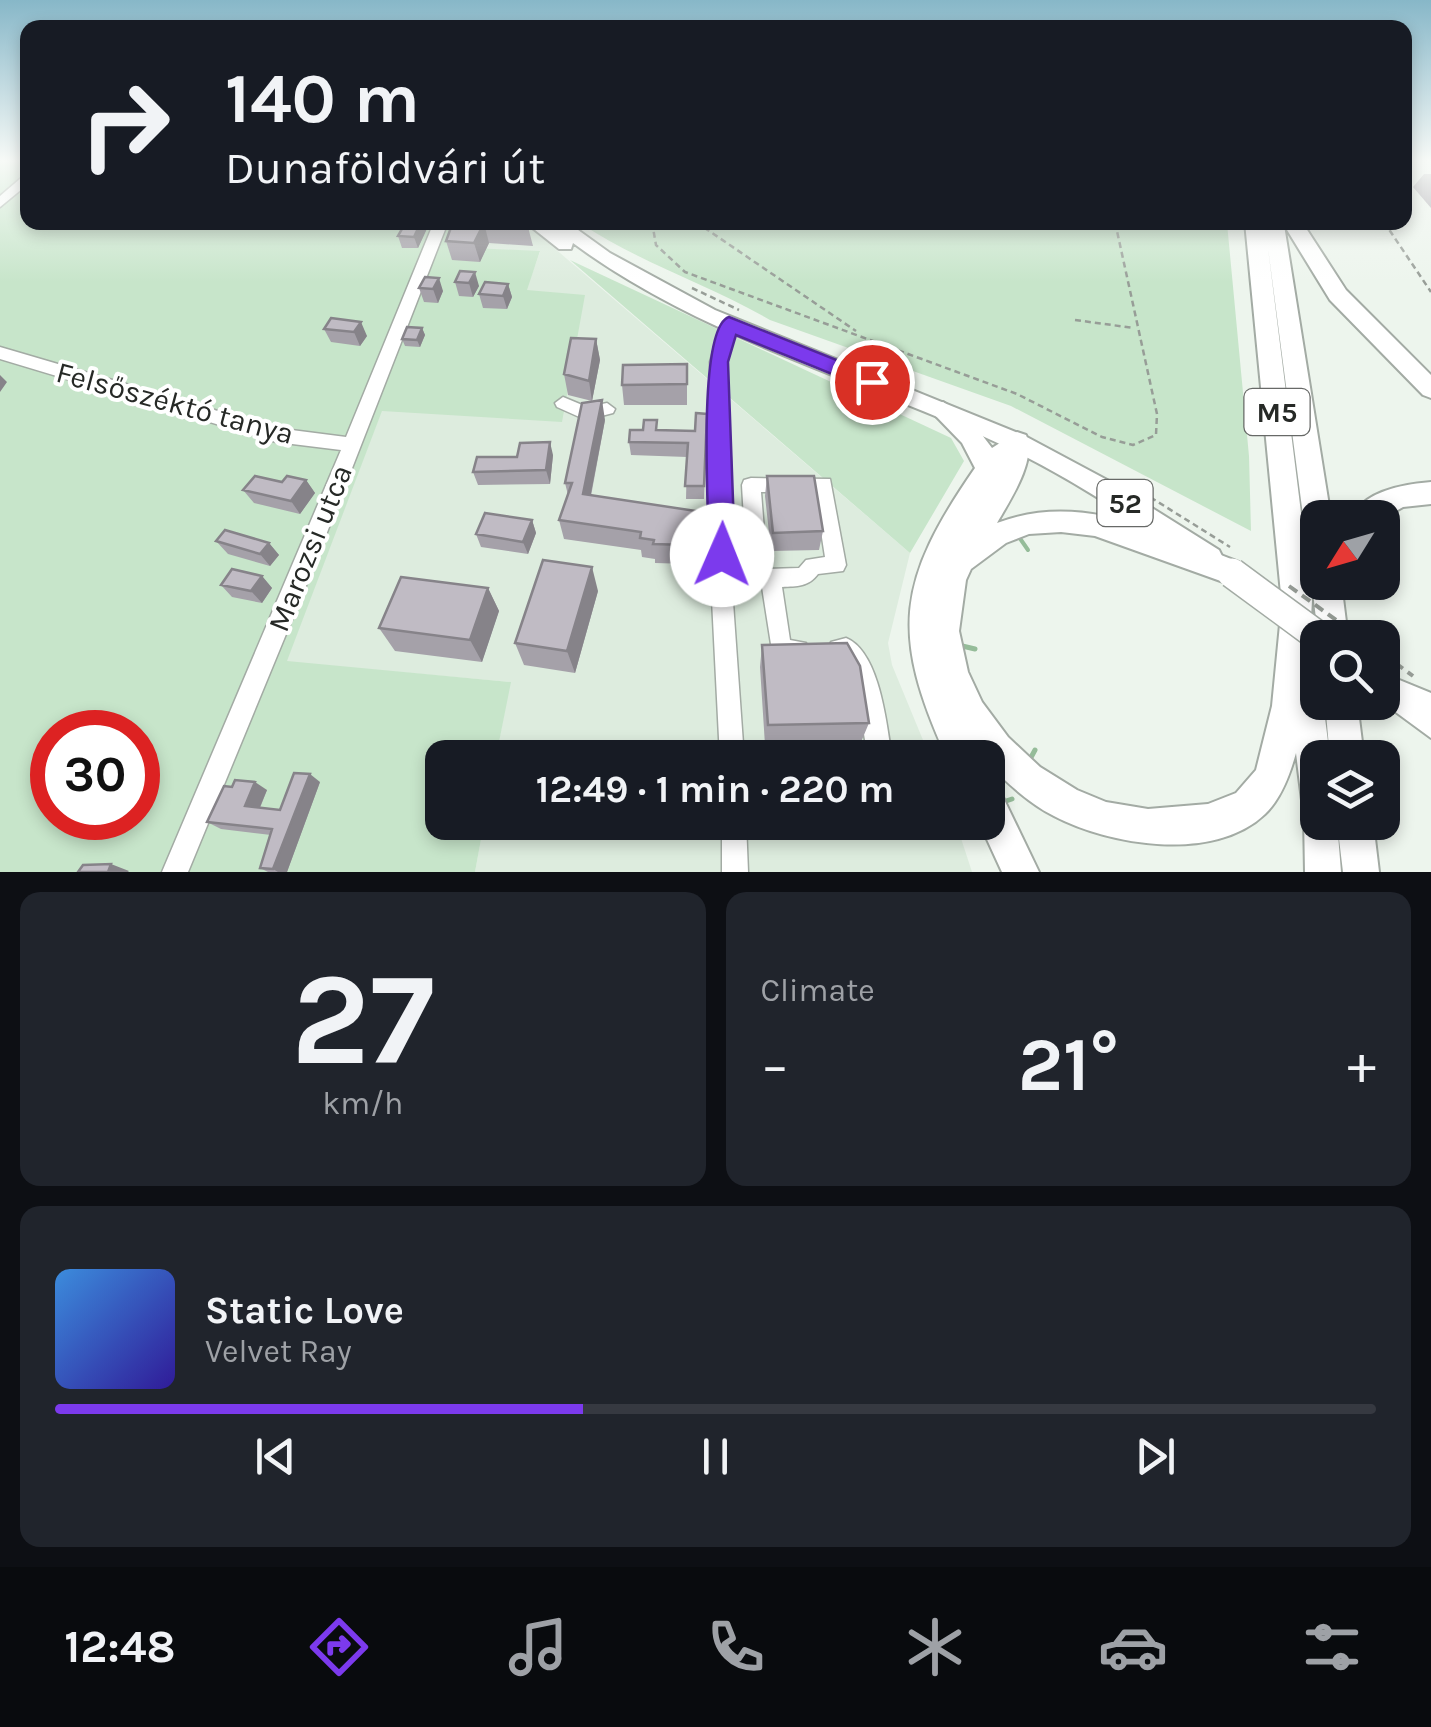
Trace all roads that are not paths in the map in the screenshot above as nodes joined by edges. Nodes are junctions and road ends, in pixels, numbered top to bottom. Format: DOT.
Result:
graph roads {
  1 [pos="437,230"];
  2 [pos="545,230"];
  3 [pos="565,230"];
  4 [pos="1256,230"];
  5 [pos="1275,230"];
  6 [pos="1297,230"];
  7 [pos="622,270"];
  8 [pos="729,324"];
  9 [pos="0,353"];
  10 [pos="1431,389"];
  11 [pos="563,403"];
  12 [pos="606,409"];
  13 [pos="943,411"];
  14 [pos="1016,442"];
  15 [pos="352,445"];
  16 [pos="988,469"];
  17 [pos="1431,494"];
  18 [pos="1315,500"];
  19 [pos="1390,500"];
  20 [pos="960,565"];
  21 [pos="1229,571"];
  22 [pos="764,579"];
  23 [pos="721,580"];
  24 [pos="1297,601"];
  25 [pos="1300,623"];
  26 [pos="1403,687"];
  27 [pos="1431,722"];
  28 [pos="731,740"];
  29 [pos="877,740"];
  30 [pos="956,740"];
  31 [pos="1311,740"];
  32 [pos="1005,839"];
  33 [pos="734,840"];
  34 [pos="1321,840"];
  35 [pos="1357,840"];
  36 [pos="176,872"];
  37 [pos="735,872"];
  38 [pos="1021,872"];
  39 [pos="1324,872"];
  40 [pos="1360,872"];
  1 -- 15 [label="street, Marozsi utca"];
  2 -- 7 [label="main road, 52"];
  3 -- 7 [label="main road, 52"];
  4 -- 24 [label="highway, M5"];
  5 -- 18 [label="highway, M5"];
  6 -- 10 [label="highway"];
  7 -- 8 [label="main road, 52"];
  8 -- 13 [label="main road, 52"];
  8 -- 23 [label="street"];
  9 -- 15 [label="street, Felsőszéktó tanya"];
  11 -- 12 [label="street"];
  13 -- 14 [label="main road, 52"];
  13 -- 16 [label="highway"];
  14 -- 16 [label="highway"];
  14 -- 20 [label="highway"];
  14 -- 21 [label="main road, 52"];
  15 -- 36 [label="street, Marozsi utca"];
  16 -- 30 [label="highway"];
  17 -- 19 [label="highway"];
  20 -- 21 [label="highway"];
  20 -- 24 [label="highway"];
  21 -- 25 [label="main road, 52, bridge"];
  22 -- 22 [label="street"];
  22 -- 23 [label="street"];
  22 -- 29 [label="street"];
  23 -- 28 [label="street"];
  24 -- 31 [label="highway, M5"];
  26 -- 27 [label="main road"];
  32 -- 38 [label="highway"];
  33 -- 37 [label="street"];
  34 -- 39 [label="highway"];
  35 -- 40 [label="highway"];
}
